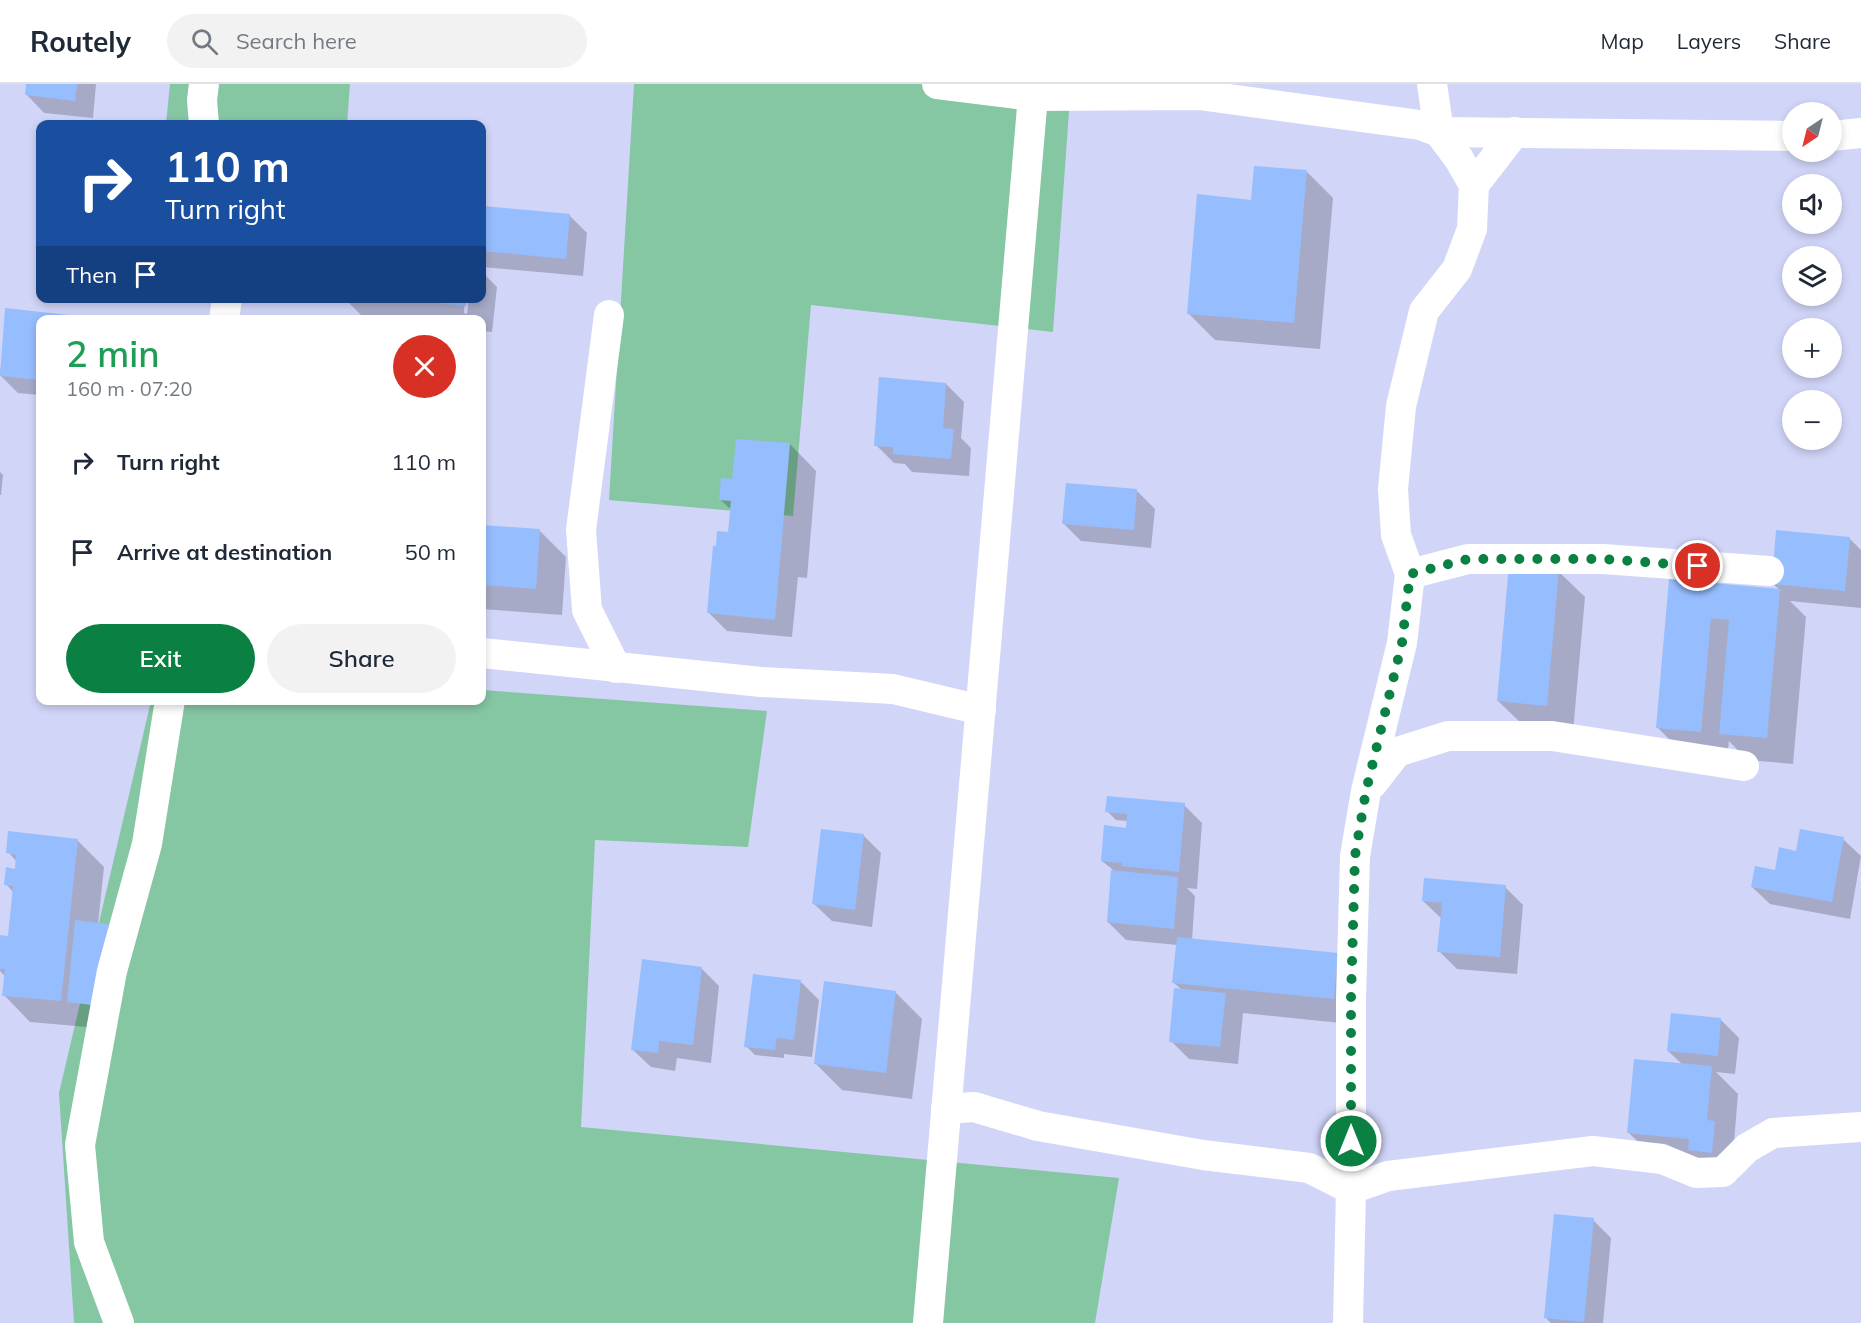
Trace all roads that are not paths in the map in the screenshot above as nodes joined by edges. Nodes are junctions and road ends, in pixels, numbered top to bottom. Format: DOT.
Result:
graph roads {
  1 [pos="204,84"];
  2 [pos="937,84"];
  3 [pos="1432,84"];
  4 [pos="1034,90"];
  5 [pos="204,120"];
  6 [pos="1439,132"];
  7 [pos="1515,132"];
  8 [pos="1861,133"];
  9 [pos="1842,135"];
  10 [pos="1782,136"];
  11 [pos="1474,185"];
  12 [pos="609,315"];
  13 [pos="1769,572"];
  14 [pos="1410,574"];
  15 [pos="486,653"];
  16 [pos="616,668"];
  17 [pos="169,705"];
  18 [pos="981,710"];
  19 [pos="1744,766"];
  20 [pos="1366,791"];
  21 [pos="946,1109"];
  22 [pos="1861,1127"];
  23 [pos="1351,1189"];
  24 [pos="119,1323"];
  25 [pos="928,1323"];
  26 [pos="1348,1323"];
  1 -- 5 [label="street"];
  2 -- 4 [label="street"];
  3 -- 6 [label="street"];
  4 -- 6 [label="street"];
  4 -- 18 [label="street"];
  6 -- 7 [label="street"];
  6 -- 11 [label="street"];
  7 -- 10 [label="street"];
  7 -- 11 [label="street"];
  8 -- 9 [label="street"];
  11 -- 14 [label="street"];
  12 -- 16 [label="street"];
  13 -- 14 [label="street"];
  14 -- 20 [label="street"];
  15 -- 16 [label="street"];
  16 -- 18 [label="street"];
  17 -- 24 [label="street"];
  18 -- 21 [label="street"];
  19 -- 20 [label="street"];
  20 -- 23 [label="street"];
  21 -- 23 [label="street"];
  21 -- 25 [label="street"];
  22 -- 23 [label="street"];
  23 -- 26 [label="street"];
}
